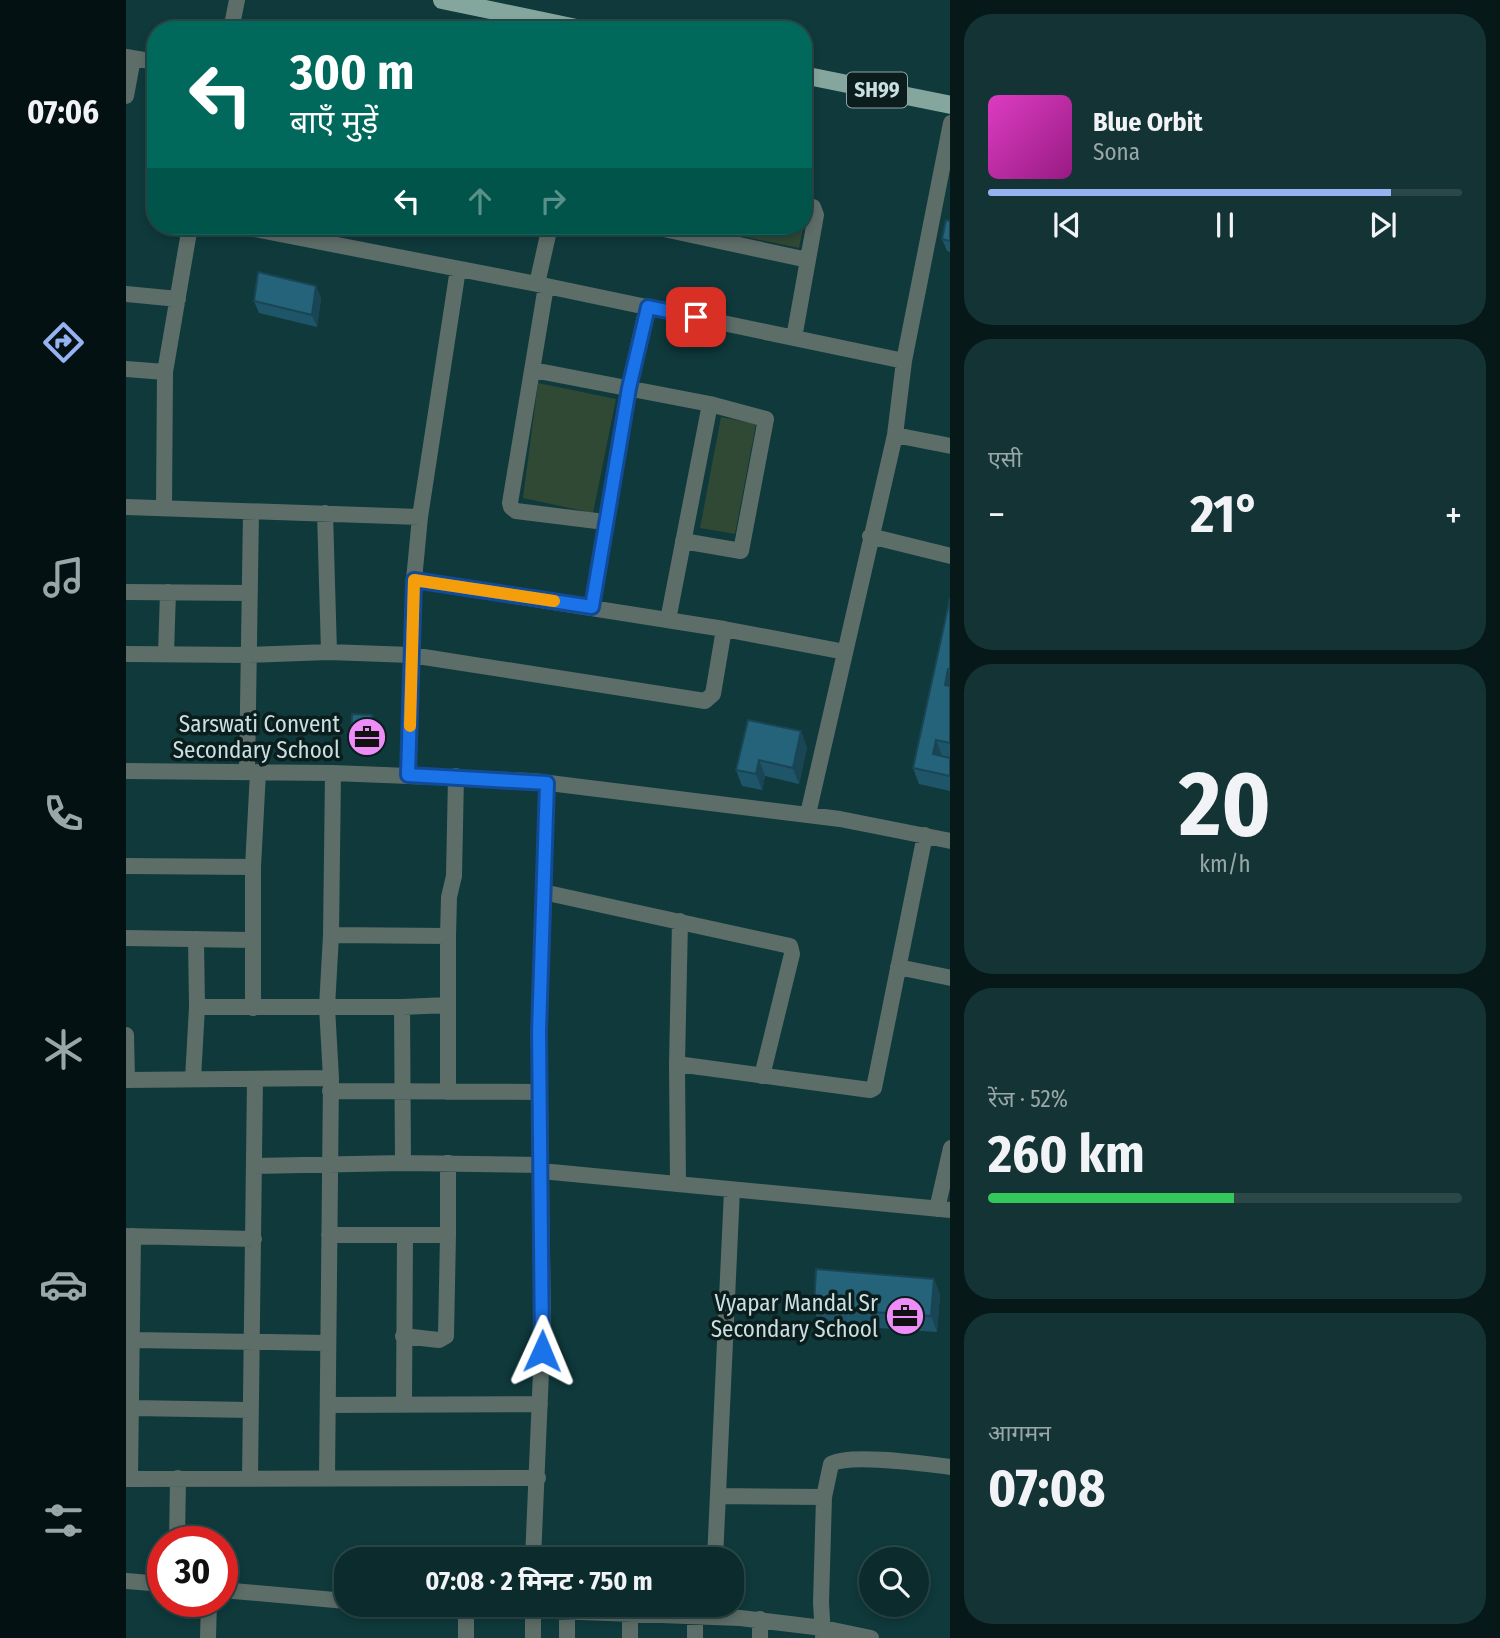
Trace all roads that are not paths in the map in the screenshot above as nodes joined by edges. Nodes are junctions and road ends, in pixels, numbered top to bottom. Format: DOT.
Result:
graph roads {
  1 [pos="237,0"];
  2 [pos="442,0"];
  3 [pos="232,21"];
  4 [pos="543,21"];
  5 [pos="129,57"];
  6 [pos="147,60"];
  7 [pos="812,77"];
  8 [pos="126,96"];
  9 [pos="950,105"];
  10 [pos="950,123"];
  11 [pos="812,207"];
  12 [pos="189,235"];
  13 [pos="302,235"];
  14 [pos="549,235"];
  15 [pos="692,235"];
  16 [pos="808,260"];
  17 [pos="458,269"];
  18 [pos="542,285"];
  19 [pos="126,294"];
  20 [pos="178,299"];
  21 [pos="648,307"];
  22 [pos="793,338"];
  23 [pos="904,361"];
  24 [pos="126,369"];
  25 [pos="533,370"];
  26 [pos="165,372"];
  27 [pos="629,388"];
  28 [pos="710,404"];
  29 [pos="895,435"];
  30 [pos="950,446"];
  31 [pos="126,507"];
  32 [pos="164,507"];
  33 [pos="251,512"];
  34 [pos="325,513"];
  35 [pos="420,517"];
  36 [pos="605,522"];
  37 [pos="870,536"];
  38 [pos="683,541"];
  39 [pos="950,556"];
  40 [pos="414,580"];
  41 [pos="126,592"];
  42 [pos="168,592"];
  43 [pos="250,593"];
  44 [pos="592,607"];
  45 [pos="668,620"];
  46 [pos="724,629"];
  47 [pos="329,652"];
  48 [pos="845,652"];
  49 [pos="126,654"];
  50 [pos="166,654"];
  51 [pos="248,655"];
  52 [pos="411,655"];
  53 [pos="126,771"];
  54 [pos="253,772"];
  55 [pos="333,773"];
  56 [pos="408,775"];
  57 [pos="456,776"];
  58 [pos="547,783"];
  59 [pos="808,814"];
  60 [pos="925,835"];
  61 [pos="950,841"];
  62 [pos="126,866"];
  63 [pos="253,867"];
  64 [pos="543,892"];
  65 [pos="680,921"];
  66 [pos="331,935"];
  67 [pos="447,936"];
  68 [pos="126,938"];
  69 [pos="196,939"];
  70 [pos="252,940"];
  71 [pos="898,967"];
  72 [pos="950,978"];
  73 [pos="448,1005"];
  74 [pos="197,1007"];
  75 [pos="327,1007"];
  76 [pos="402,1007"];
  77 [pos="253,1008"];
  78 [pos="126,1035"];
  79 [pos="677,1064"];
  80 [pos="762,1076"];
  81 [pos="193,1079"];
  82 [pos="255,1079"];
  83 [pos="127,1080"];
  84 [pos="330,1084"];
  85 [pos="447,1092"];
  86 [pos="539,1092"];
  87 [pos="402,1093"];
  88 [pos="950,1148"];
  89 [pos="403,1163"];
  90 [pos="449,1163"];
  91 [pos="329,1165"];
  92 [pos="254,1166"];
  93 [pos="541,1168"];
  94 [pos="678,1185"];
  95 [pos="732,1190"];
  96 [pos="944,1210"];
  97 [pos="329,1235"];
  98 [pos="449,1235"];
  99 [pos="130,1236"];
  100 [pos="405,1236"];
  101 [pos="254,1239"];
  102 [pos="403,1336"];
  103 [pos="133,1340"];
  104 [pos="252,1340"];
  105 [pos="328,1343"];
  106 [pos="328,1405"];
  107 [pos="404,1405"];
  108 [pos="540,1405"];
  109 [pos="132,1408"];
  110 [pos="251,1410"];
  111 [pos="950,1467"];
  112 [pos="327,1477"];
  113 [pos="178,1478"];
  114 [pos="250,1478"];
  115 [pos="538,1478"];
  116 [pos="128,1479"];
  117 [pos="718,1496"];
  118 [pos="824,1497"];
  119 [pos="177,1526"];
  120 [pos="534,1547"];
  121 [pos="716,1547"];
  122 [pos="126,1581"];
  123 [pos="147,1583"];
  124 [pos="238,1591"];
  125 [pos="334,1600"];
  126 [pos="744,1616"];
  127 [pos="209,1617"];
  128 [pos="466,1617"];
  129 [pos="533,1617"];
  130 [pos="567,1617"];
  131 [pos="630,1617"];
  132 [pos="695,1617"];
  133 [pos="760,1619"];
  134 [pos="823,1633"];
  135 [pos="208,1638"];
  136 [pos="466,1638"];
  137 [pos="533,1638"];
  138 [pos="567,1638"];
  139 [pos="630,1638"];
  140 [pos="695,1638"];
  141 [pos="760,1638"];
  142 [pos="871,1638"];
  1 -- 3 [label="street"];
  2 -- 4 [label="main road"];
  5 -- 6 [label="street"];
  5 -- 8 [label="street"];
  7 -- 9 [label="main road, SH99"];
  10 -- 23 [label="street"];
  11 -- 16 [label="street"];
  12 -- 20 [label="street"];
  13 -- 17 [label="street"];
  14 -- 18 [label="street"];
  15 -- 16 [label="street"];
  16 -- 22 [label="street"];
  17 -- 18 [label="street"];
  17 -- 35 [label="street"];
  18 -- 21 [label="street"];
  18 -- 25 [label="street"];
  19 -- 20 [label="street"];
  20 -- 26 [label="street"];
  21 -- 22 [label="street"];
  21 -- 27 [label="street"];
  22 -- 23 [label="street"];
  23 -- 29 [label="street"];
  24 -- 26 [label="street"];
  25 -- 27 [label="street"];
  25 -- 36 [label="street"];
  26 -- 32 [label="street"];
  27 -- 28 [label="street"];
  27 -- 36 [label="street"];
  28 -- 38 [label="street"];
  28 -- 38 [label="street"];
  29 -- 30 [label="street"];
  29 -- 37 [label="street"];
  31 -- 32 [label="street"];
  32 -- 33 [label="street"];
  33 -- 34 [label="street"];
  33 -- 43 [label="street"];
  34 -- 35 [label="street"];
  34 -- 47 [label="street"];
  35 -- 40 [label="street"];
  36 -- 44 [label="street"];
  37 -- 39 [label="street"];
  37 -- 48 [label="street"];
  38 -- 45 [label="street"];
  40 -- 44 [label="street"];
  40 -- 52 [label="street"];
  41 -- 42 [label="street"];
  42 -- 43 [label="street"];
  42 -- 50 [label="street"];
  43 -- 51 [label="street"];
  44 -- 45 [label="street"];
  45 -- 46 [label="street"];
  46 -- 48 [label="street"];
  46 -- 52 [label="street"];
  47 -- 51 [label="street"];
  47 -- 52 [label="street"];
  48 -- 59 [label="street"];
  49 -- 50 [label="street"];
  50 -- 51 [label="street"];
  51 -- 54 [label="street"];
  52 -- 56 [label="street"];
  53 -- 54 [label="street"];
  54 -- 55 [label="street"];
  54 -- 63 [label="street"];
  55 -- 56 [label="street"];
  55 -- 66 [label="street"];
  56 -- 57 [label="street"];
  57 -- 58 [label="street"];
  57 -- 67 [label="street"];
  58 -- 59 [label="street"];
  58 -- 64 [label="street"];
  59 -- 60 [label="street"];
  60 -- 61 [label="street"];
  60 -- 71 [label="street"];
  62 -- 63 [label="street"];
  63 -- 70 [label="street"];
  64 -- 65 [label="street"];
  64 -- 86 [label="street"];
  65 -- 79 [label="street"];
  65 -- 80 [label="street"];
  66 -- 67 [label="street"];
  66 -- 75 [label="street"];
  67 -- 73 [label="street"];
  68 -- 69 [label="street"];
  69 -- 70 [label="street"];
  69 -- 74 [label="street"];
  70 -- 77 [label="street"];
  71 -- 72 [label="street"];
  71 -- 80 [label="street"];
  73 -- 76 [label="street"];
  73 -- 85 [label="street"];
  74 -- 77 [label="street"];
  74 -- 81 [label="street"];
  75 -- 76 [label="street"];
  75 -- 77 [label="street"];
  75 -- 84 [label="street"];
  76 -- 87 [label="street"];
  78 -- 83 [label="street"];
  79 -- 80 [label="street"];
  79 -- 94 [label="street"];
  81 -- 82 [label="street"];
  81 -- 83 [label="street"];
  82 -- 84 [label="street"];
  82 -- 92 [label="street"];
  84 -- 87 [label="street"];
  84 -- 91 [label="street"];
  85 -- 86 [label="street"];
  85 -- 87 [label="street"];
  86 -- 93 [label="street"];
  87 -- 89 [label="street"];
  88 -- 96 [label="street"];
  89 -- 90 [label="street"];
  89 -- 91 [label="street"];
  90 -- 93 [label="street"];
  90 -- 98 [label="street"];
  91 -- 92 [label="street"];
  91 -- 97 [label="street"];
  92 -- 101 [label="street"];
  93 -- 94 [label="street"];
  93 -- 108 [label="street"];
  94 -- 95 [label="street"];
  95 -- 96 [label="street"];
  95 -- 117 [label="street"];
  97 -- 100 [label="street"];
  97 -- 105 [label="street"];
  98 -- 100 [label="street"];
  98 -- 102 [label="street"];
  99 -- 101 [label="street"];
  99 -- 103 [label="street"];
  100 -- 102 [label="street"];
  101 -- 104 [label="street"];
  102 -- 107 [label="street"];
  103 -- 104 [label="street"];
  103 -- 109 [label="street"];
  104 -- 105 [label="street"];
  104 -- 110 [label="street"];
  105 -- 106 [label="street"];
  106 -- 107 [label="street"];
  106 -- 112 [label="street"];
  107 -- 108 [label="street"];
  108 -- 115 [label="street"];
  109 -- 110 [label="street"];
  109 -- 116 [label="street"];
  110 -- 114 [label="street"];
  111 -- 118 [label="street"];
  112 -- 114 [label="street"];
  112 -- 115 [label="street"];
  113 -- 114 [label="street"];
  113 -- 116 [label="street"];
  113 -- 119 [label="street"];
  115 -- 120 [label="street"];
  117 -- 118 [label="street"];
  117 -- 121 [label="street"];
  118 -- 134 [label="street"];
  122 -- 123 [label="street"];
  124 -- 125 [label="street"];
  126 -- 133 [label="street"];
  127 -- 135 [label="street"];
  128 -- 136 [label="street"];
  129 -- 137 [label="street"];
  130 -- 138 [label="street"];
  131 -- 139 [label="street"];
  132 -- 140 [label="street"];
  133 -- 134 [label="street"];
  133 -- 141 [label="street"];
  134 -- 142 [label="street"];
}
